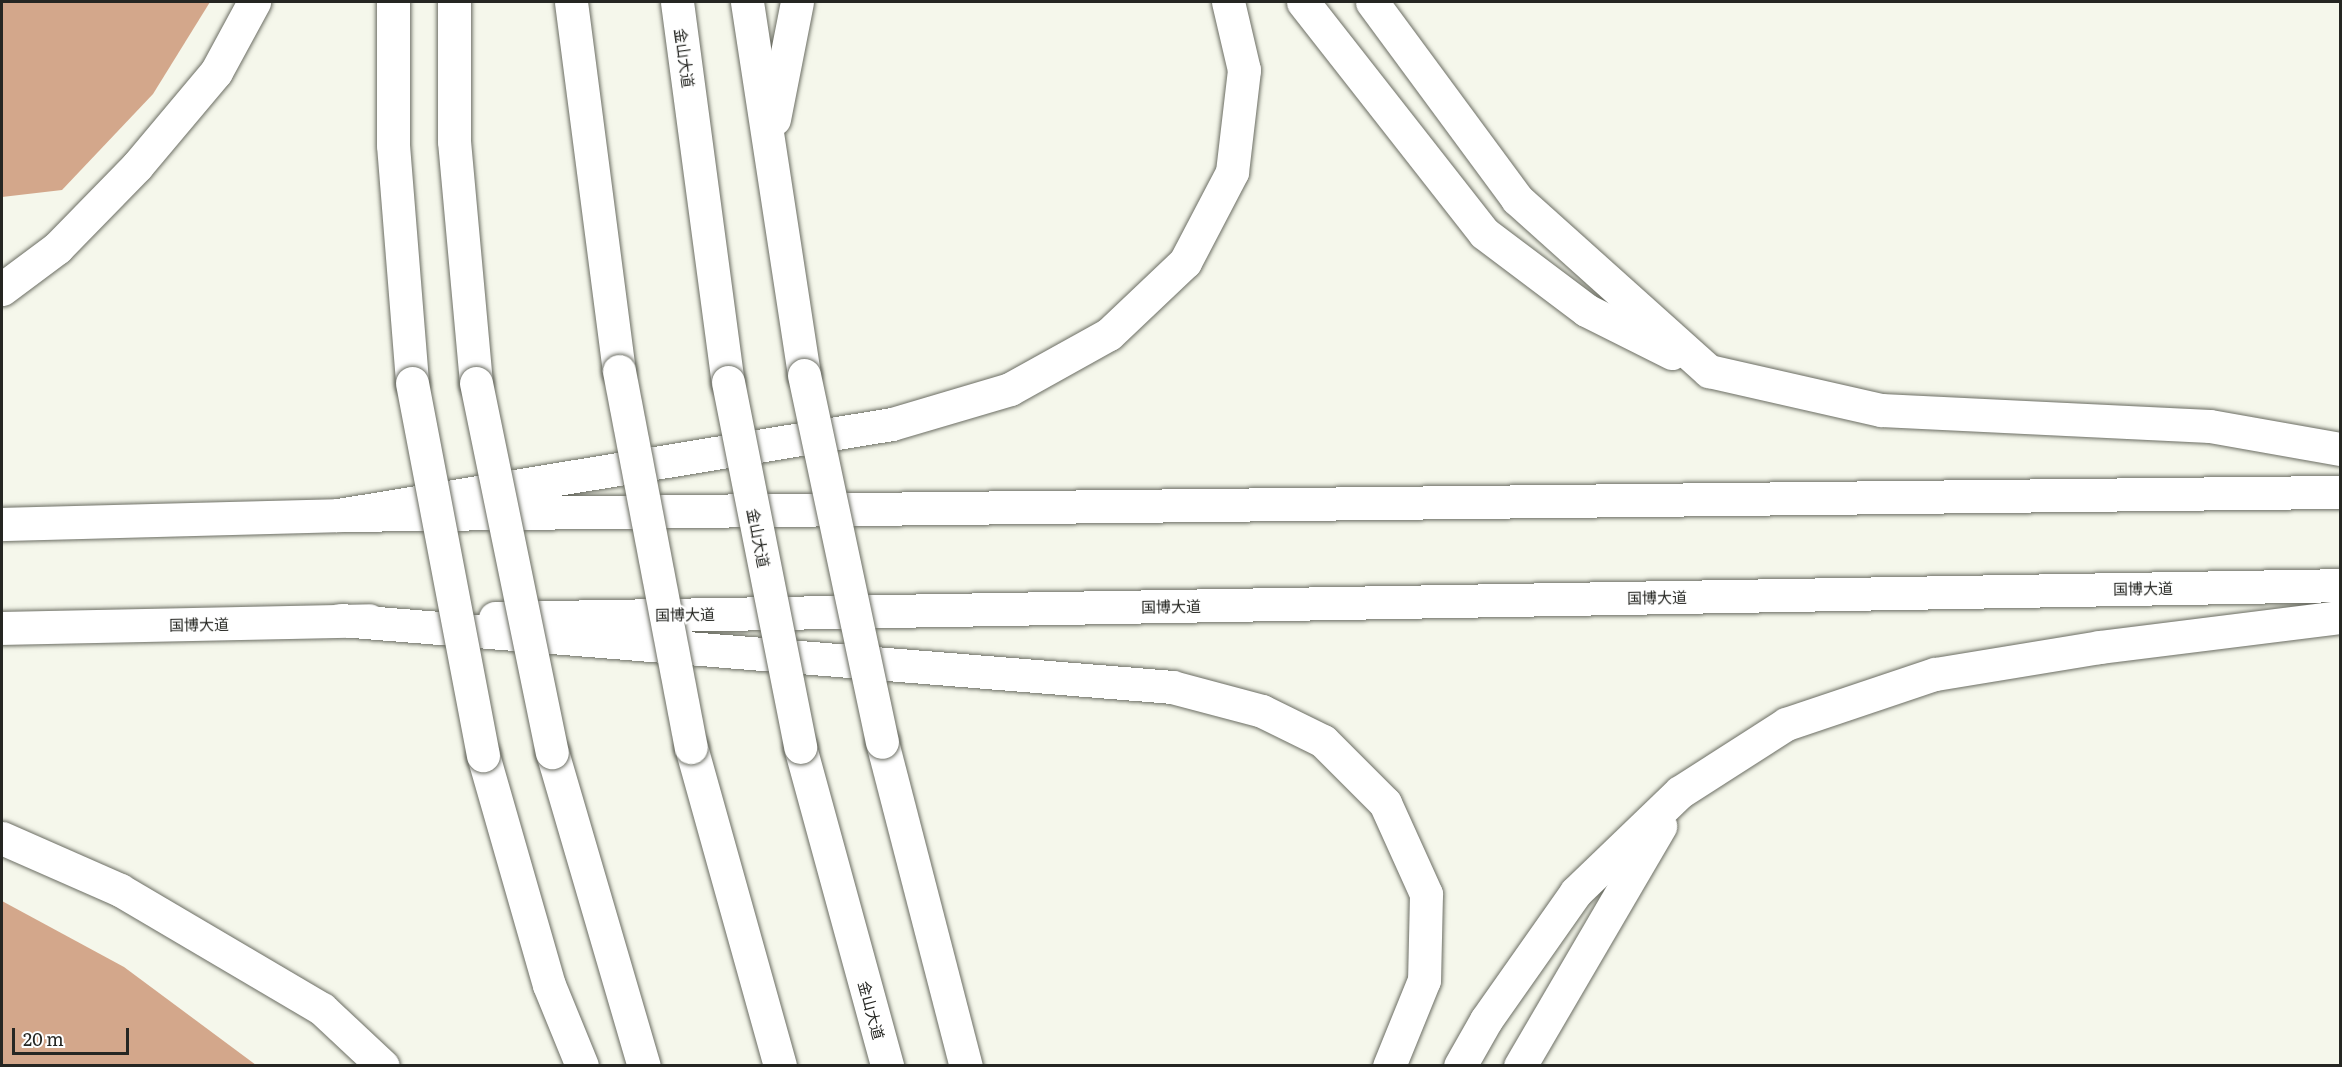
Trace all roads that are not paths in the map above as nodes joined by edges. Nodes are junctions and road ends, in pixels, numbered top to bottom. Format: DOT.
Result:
graph roads {
  1 [pos="254,2"];
  2 [pos="393,2"];
  3 [pos="454,2"];
  4 [pos="571,2"];
  5 [pos="677,2"];
  6 [pos="747,2"];
  7 [pos="797,2"];
  8 [pos="1228,2"];
  9 [pos="1303,2"];
  10 [pos="1372,2"];
  11 [pos="768,153"];
  12 [pos="2,289"];
  13 [pos="1709,371"];
  14 [pos="2340,449"];
  15 [pos="2340,492"];
  16 [pos="338,515"];
  17 [pos="2,524"];
  18 [pos="2340,585"];
  19 [pos="2340,617"];
  20 [pos="340,621"];
  21 [pos="2,628"];
  22 [pos="1680,792"];
  23 [pos="2,838"];
  24 [pos="957,1035"];
  25 [pos="383,1065"];
  26 [pos="582,1065"];
  27 [pos="644,1065"];
  28 [pos="780,1065"];
  29 [pos="887,1065"];
  30 [pos="966,1065"];
  31 [pos="987,1065"];
  32 [pos="1389,1065"];
  33 [pos="1461,1065"];
  34 [pos="1520,1065"];
  1 -- 12 [label="main road"];
  2 -- 26 [label="main road, bridge"];
  3 -- 27 [label="main road, bridge"];
  4 -- 28 [label="main road, bridge"];
  5 -- 29 [label="main road, 金山大道, bridge"];
  6 -- 11 [label="main road"];
  7 -- 11 [label="main road"];
  8 -- 16 [label="main road"];
  9 -- 13 [label="main road"];
  10 -- 13 [label="main road"];
  11 -- 24 [label="main road, bridge"];
  13 -- 14 [label="main road"];
  15 -- 16 [label="main road"];
  16 -- 17 [label="main road"];
  18 -- 20 [label="main road, 国博大道"];
  19 -- 22 [label="main road"];
  20 -- 21 [label="main road, 国博大道"];
  20 -- 32 [label="main road"];
  22 -- 33 [label="main road"];
  22 -- 34 [label="main road"];
  23 -- 25 [label="main road"];
  24 -- 30 [label="main road"];
  24 -- 31 [label="main road"];
}
